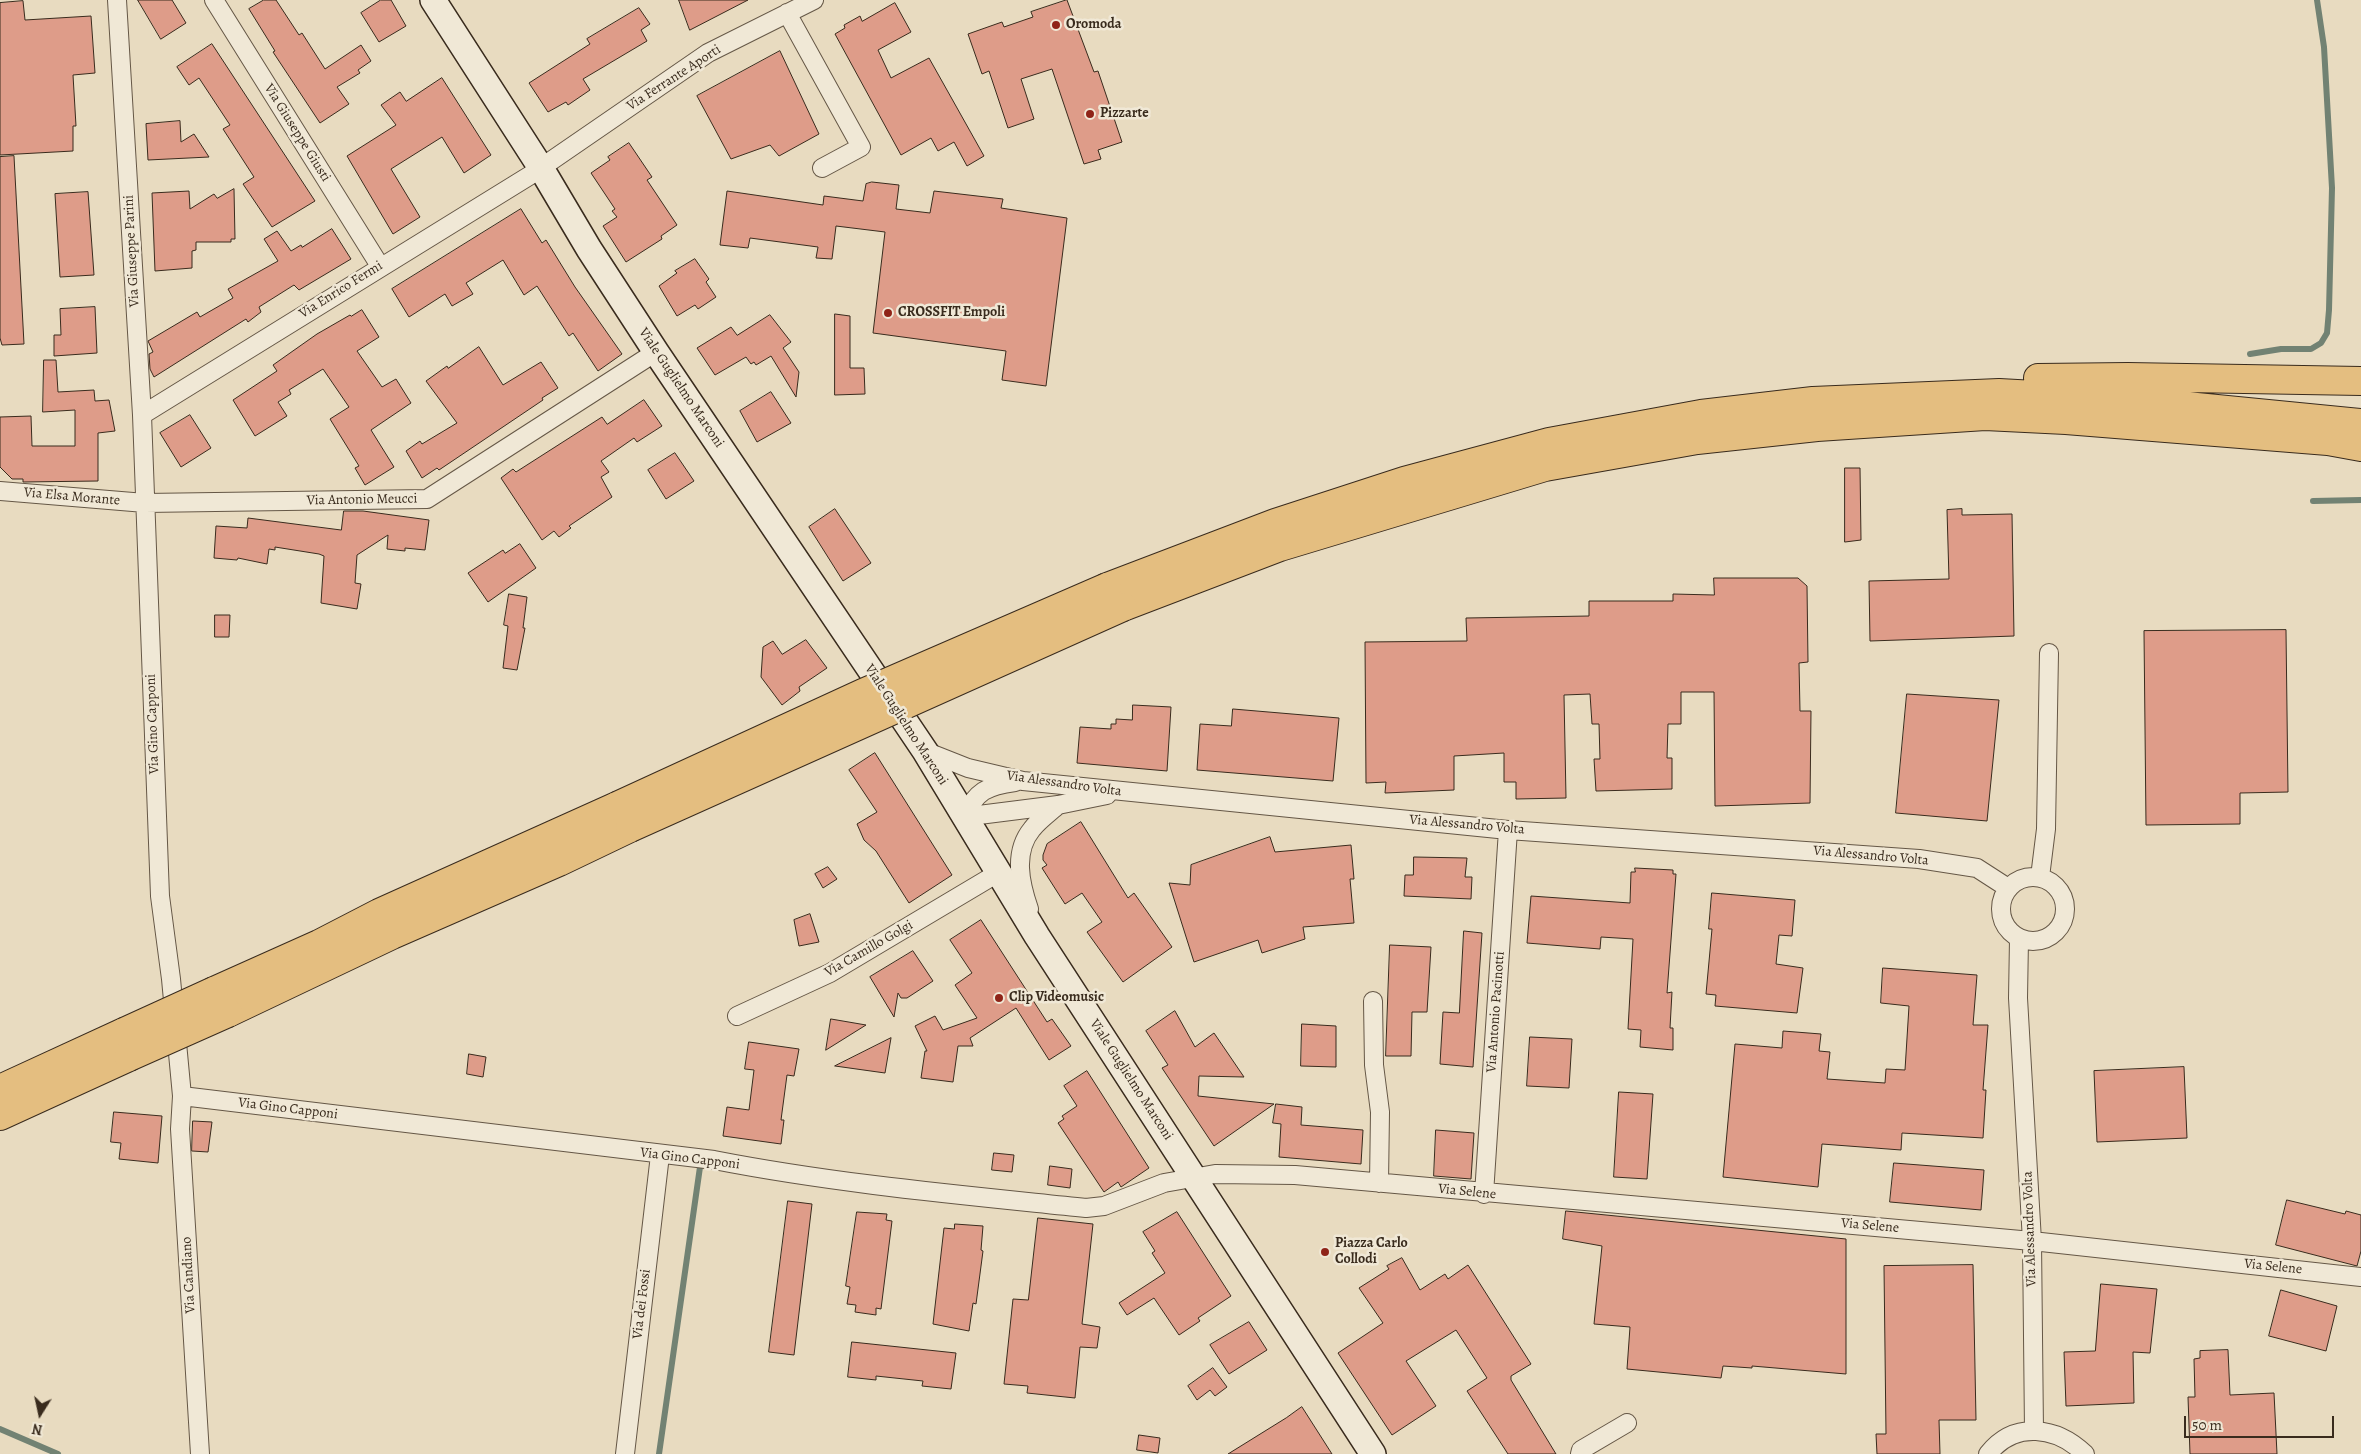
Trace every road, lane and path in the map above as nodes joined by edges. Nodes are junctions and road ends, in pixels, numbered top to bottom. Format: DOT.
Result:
graph roads {
  1 [pos="117,0"];
  2 [pos="214,0"];
  3 [pos="433,0"];
  4 [pos="814,0"];
  5 [pos="787,14"];
  6 [pos="541,168"];
  7 [pos="822,168"];
  8 [pos="380,266"];
  9 [pos="656,352"];
  10 [pos="2361,381"];
  11 [pos="1813,401"];
  12 [pos="142,415"];
  13 [pos="2361,423"];
  14 [pos="2361,449"];
  15 [pos="0,491"];
  16 [pos="145,503"];
  17 [pos="1115,597"];
  18 [pos="2049,653"];
  19 [pos="924,751"];
  20 [pos="1023,780"];
  21 [pos="1122,792"];
  22 [pos="1058,804"];
  23 [pos="963,817"];
  24 [pos="1508,830"];
  25 [pos="998,873"];
  26 [pos="2040,878"];
  27 [pos="2008,888"];
  28 [pos="1037,936"];
  29 [pos="2019,939"];
  30 [pos="1373,1001"];
  31 [pos="737,1016"];
  32 [pos="126,1044"];
  33 [pos="0,1089"];
  34 [pos="182,1096"];
  35 [pos="0,1116"];
  36 [pos="660,1155"];
  37 [pos="1194,1178"];
  38 [pos="1379,1183"];
  39 [pos="1484,1194"];
  40 [pos="2032,1241"];
  41 [pos="2361,1277"];
  42 [pos="1627,1423"];
  43 [pos="2034,1430"];
  44 [pos="200,1454"];
  45 [pos="624,1454"];
  46 [pos="1373,1454"];
  47 [pos="1580,1454"];
  48 [pos="1988,1454"];
  49 [pos="2085,1454"];
  1 -- 12 [label="street, Via Giuseppe Parini"];
  2 -- 8 [label="street, Via Giuseppe Giusti"];
  3 -- 6 [label="street, Viale Guglielmo Marconi"];
  4 -- 5 [label="street, Via Ferrante Aporti"];
  5 -- 6 [label="street, Via Ferrante Aporti"];
  5 -- 7 [label="street"];
  6 -- 8 [label="street, Via Enrico Fermi"];
  6 -- 9 [label="street, Viale Guglielmo Marconi"];
  8 -- 12 [label="street, Via Enrico Fermi"];
  9 -- 16 [label="street, Via Antonio Meucci"];
  9 -- 19 [label="street, Viale Guglielmo Marconi"];
  10 -- 11 [label="highway"];
  11 -- 13 [label="highway"];
  11 -- 17 [label="highway"];
  12 -- 16 [label="street, Via Giuseppe Parini"];
  14 -- 17 [label="highway"];
  15 -- 16 [label="street, Via Elsa Morante"];
  16 -- 34 [label="street, Via Gino Capponi"];
  17 -- 32 [label="highway, bridge"];
  18 -- 26 [label="street"];
  19 -- 20 [label="street, Via Alessandro Volta"];
  19 -- 23 [label="street, Viale Guglielmo Marconi"];
  20 -- 21 [label="street, Via Alessandro Volta"];
  20 -- 23 [label="street"];
  21 -- 22 [label="street"];
  21 -- 24 [label="street, Via Alessandro Volta"];
  22 -- 23 [label="street"];
  22 -- 28 [label="street"];
  23 -- 25 [label="street, Viale Guglielmo Marconi"];
  24 -- 27 [label="street, Via Alessandro Volta"];
  24 -- 39 [label="street, Via Antonio Pacinotti"];
  25 -- 28 [label="street, Viale Guglielmo Marconi"];
  25 -- 31 [label="street, Via Camillo Golgi"];
  26 -- 27 [label="street"];
  26 -- 29 [label="street"];
  27 -- 29 [label="street"];
  28 -- 37 [label="street, Viale Guglielmo Marconi"];
  29 -- 40 [label="street, Via Alessandro Volta"];
  30 -- 38 [label="street"];
  32 -- 33 [label="highway"];
  32 -- 35 [label="highway"];
  34 -- 36 [label="street, Via Gino Capponi"];
  34 -- 44 [label="street, Via Candiano"];
  36 -- 37 [label="street, Via Gino Capponi"];
  36 -- 45 [label="street, Via dei Fossi"];
  37 -- 38 [label="street, Via Selene"];
  37 -- 46 [label="street, Viale Guglielmo Marconi"];
  38 -- 39 [label="street, Via Selene"];
  39 -- 40 [label="street, Via Selene"];
  40 -- 41 [label="street, Via Selene"];
  40 -- 43 [label="street, Via Alessandro Volta"];
  42 -- 47 [label="street"];
  43 -- 48 [label="street"];
  43 -- 49 [label="street"];
}
